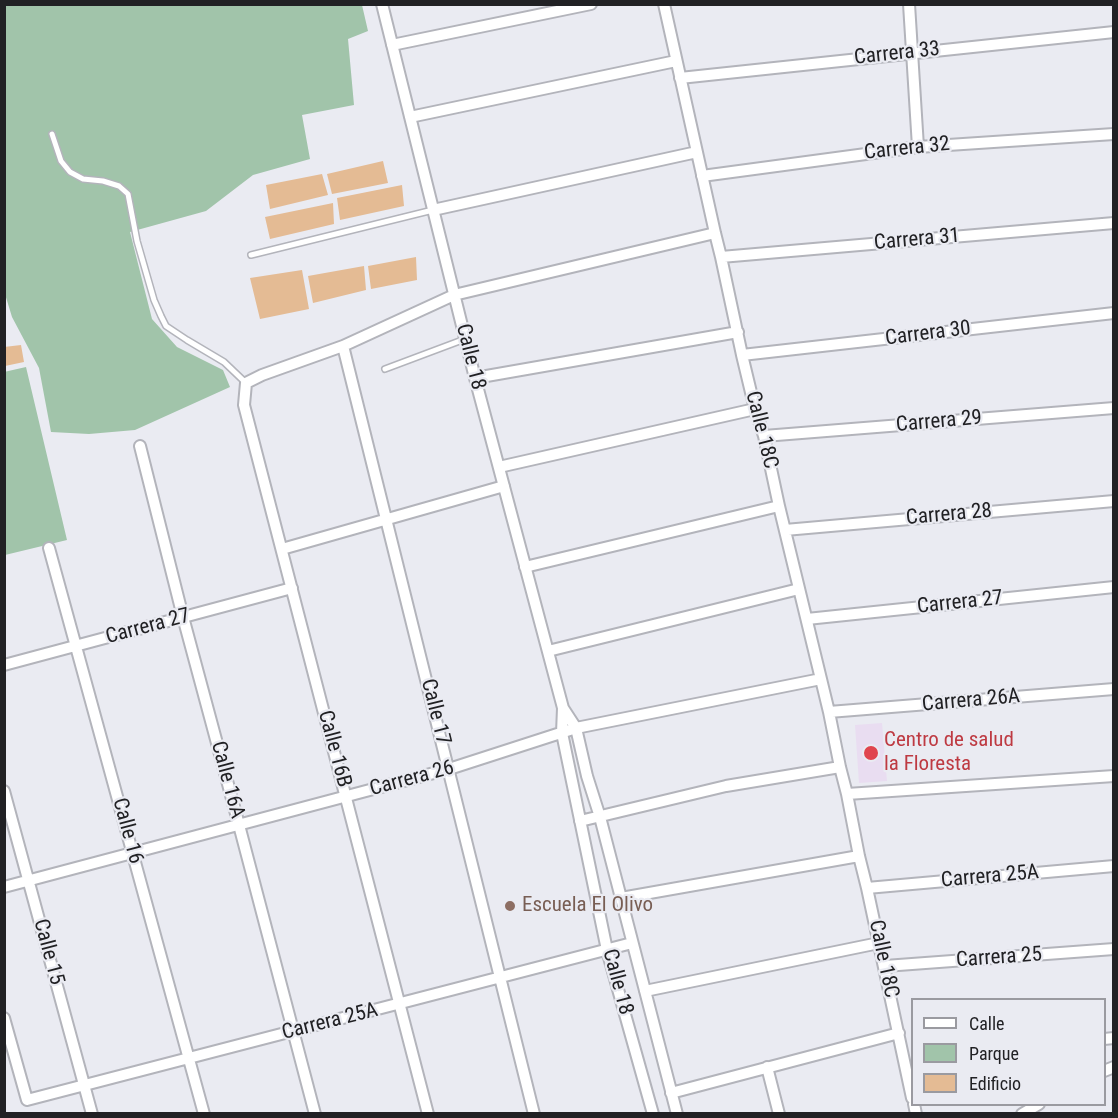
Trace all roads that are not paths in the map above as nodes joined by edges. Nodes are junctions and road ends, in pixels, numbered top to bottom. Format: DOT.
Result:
graph roads {
  1 [pos="382,4"];
  2 [pos="591,4"];
  3 [pos="664,4"];
  4 [pos="909,4"];
  5 [pos="1113,32"];
  6 [pos="392,45"];
  7 [pos="913,52"];
  8 [pos="676,61"];
  9 [pos="680,78"];
  10 [pos="410,117"];
  11 [pos="52,134"];
  12 [pos="1113,134"];
  13 [pos="918,147"];
  14 [pos="697,152"];
  15 [pos="702,176"];
  16 [pos="433,210"];
  17 [pos="1113,223"];
  18 [pos="715,233"];
  19 [pos="251,255"];
  20 [pos="722,257"];
  21 [pos="454,295"];
  22 [pos="1113,313"];
  23 [pos="738,332"];
  24 [pos="465,339"];
  25 [pos="344,346"];
  26 [pos="742,355"];
  27 [pos="385,369"];
  28 [pos="475,378"];
  29 [pos="246,383"];
  30 [pos="1113,408"];
  31 [pos="755,409"];
  32 [pos="764,436"];
  33 [pos="140,446"];
  34 [pos="499,467"];
  35 [pos="504,486"];
  36 [pos="1113,501"];
  37 [pos="779,506"];
  38 [pos="387,519"];
  39 [pos="785,530"];
  40 [pos="49,548"];
  41 [pos="282,549"];
  42 [pos="525,567"];
  43 [pos="1113,587"];
  44 [pos="292,588"];
  45 [pos="799,589"];
  46 [pos="183,617"];
  47 [pos="807,619"];
  48 [pos="76,646"];
  49 [pos="548,651"];
  50 [pos="4,665"];
  51 [pos="821,679"];
  52 [pos="1113,689"];
  53 [pos="563,708"];
  54 [pos="830,712"];
  55 [pos="576,728"];
  56 [pos="562,733"];
  57 [pos="840,767"];
  58 [pos="449,769"];
  59 [pos="1113,776"];
  60 [pos="4,791"];
  61 [pos="847,794"];
  62 [pos="346,796"];
  63 [pos="600,817"];
  64 [pos="580,821"];
  65 [pos="239,825"];
  66 [pos="133,853"];
  67 [pos="859,856"];
  68 [pos="1113,866"];
  69 [pos="29,880"];
  70 [pos="4,886"];
  71 [pos="867,888"];
  72 [pos="621,898"];
  73 [pos="632,943"];
  74 [pos="879,943"];
  75 [pos="1113,949"];
  76 [pos="607,950"];
  77 [pos="885,966"];
  78 [pos="500,978"];
  79 [pos="645,991"];
  80 [pos="400,1004"];
  81 [pos="4,1018"];
  82 [pos="293,1031"];
  83 [pos="899,1033"];
  84 [pos="9,1052"];
  85 [pos="908,1054"];
  86 [pos="189,1058"];
  87 [pos="767,1068"];
  88 [pos="84,1085"];
  89 [pos="911,1087"];
  90 [pos="671,1093"];
  91 [pos="92,1113"];
  92 [pos="204,1113"];
  93 [pos="315,1113"];
  94 [pos="428,1113"];
  95 [pos="534,1113"];
  96 [pos="653,1113"];
  97 [pos="677,1113"];
  98 [pos="779,1113"];
  1 -- 6 [label="street, Calle 18"];
  2 -- 6 [label="street"];
  3 -- 8 [label="street, Calle 18C"];
  4 -- 7 [label="street"];
  5 -- 7 [label="street, Carrera 33"];
  6 -- 10 [label="street, Calle 18"];
  7 -- 9 [label="street, Carrera 33"];
  7 -- 13 [label="street"];
  8 -- 9 [label="street, Calle 18C"];
  8 -- 10 [label="street"];
  9 -- 14 [label="street, Calle 18C"];
  10 -- 16 [label="street, Calle 18"];
  11 -- 29 [label="lane"];
  12 -- 13 [label="street, Carrera 32"];
  13 -- 15 [label="street, Carrera 32"];
  14 -- 15 [label="street, Calle 18C"];
  14 -- 16 [label="street"];
  15 -- 18 [label="street, Calle 18C"];
  16 -- 19 [label="lane"];
  16 -- 21 [label="street, Calle 18"];
  17 -- 20 [label="street, Carrera 31"];
  18 -- 20 [label="street, Calle 18C"];
  18 -- 21 [label="street"];
  20 -- 23 [label="street, Calle 18C"];
  21 -- 24 [label="street, Calle 18"];
  21 -- 25 [label="street"];
  22 -- 26 [label="street, Carrera 30"];
  23 -- 26 [label="street, Calle 18C"];
  23 -- 28 [label="street"];
  24 -- 27 [label="lane"];
  24 -- 28 [label="street, Calle 18"];
  25 -- 29 [label="street"];
  25 -- 38 [label="street, Calle 17"];
  26 -- 31 [label="street, Calle 18C"];
  28 -- 34 [label="street, Calle 18"];
  29 -- 41 [label="street, Calle 16B"];
  30 -- 32 [label="street, Carrera 29"];
  31 -- 32 [label="street, Calle 18C"];
  31 -- 34 [label="street"];
  32 -- 37 [label="street, Calle 18C"];
  33 -- 46 [label="street, Calle 16A"];
  34 -- 35 [label="street, Calle 18"];
  35 -- 38 [label="street"];
  35 -- 42 [label="street, Calle 18"];
  36 -- 39 [label="street, Carrera 28"];
  37 -- 39 [label="street, Calle 18C"];
  37 -- 42 [label="street"];
  38 -- 41 [label="street"];
  38 -- 58 [label="street, Calle 17"];
  39 -- 45 [label="street, Calle 18C"];
  40 -- 48 [label="street, Calle 16"];
  41 -- 44 [label="street, Calle 16B"];
  42 -- 49 [label="street, Calle 18"];
  43 -- 47 [label="street, Carrera 27"];
  44 -- 46 [label="street, Carrera 27"];
  44 -- 62 [label="street, Calle 16B"];
  45 -- 47 [label="street, Calle 18C"];
  45 -- 49 [label="street"];
  46 -- 48 [label="street, Carrera 27"];
  46 -- 65 [label="street, Calle 16A"];
  47 -- 51 [label="street, Calle 18C"];
  48 -- 50 [label="street, Carrera 27"];
  48 -- 66 [label="street, Calle 16"];
  49 -- 53 [label="street, Calle 18"];
  51 -- 54 [label="street, Calle 18C"];
  51 -- 55 [label="street, Carrera 26"];
  52 -- 54 [label="street, Carrera 26A"];
  53 -- 55 [label="street, Calle 18"];
  53 -- 56 [label="street, Calle 18"];
  54 -- 57 [label="street, Calle 18C"];
  55 -- 56 [label="street, Carrera 26"];
  55 -- 63 [label="street, Calle 18"];
  56 -- 58 [label="street, Carrera 26"];
  56 -- 64 [label="street, Calle 18"];
  57 -- 61 [label="street, Calle 18C"];
  57 -- 63 [label="street"];
  58 -- 62 [label="street, Carrera 26"];
  58 -- 78 [label="street, Calle 17"];
  59 -- 61 [label="street"];
  60 -- 69 [label="street, Calle 15"];
  61 -- 67 [label="street, Calle 18C"];
  62 -- 65 [label="street, Carrera 26"];
  62 -- 80 [label="street, Calle 16B"];
  63 -- 64 [label="street"];
  63 -- 72 [label="street, Calle 18"];
  64 -- 76 [label="street, Calle 18"];
  65 -- 66 [label="street, Carrera 26"];
  65 -- 82 [label="street, Calle 16A"];
  66 -- 69 [label="street, Carrera 26"];
  66 -- 86 [label="street, Calle 16"];
  67 -- 71 [label="street, Calle 18C"];
  67 -- 72 [label="street"];
  68 -- 71 [label="street, Carrera 25A"];
  69 -- 70 [label="street, Carrera 26"];
  69 -- 88 [label="street, Calle 15"];
  71 -- 74 [label="street, Calle 18C"];
  72 -- 73 [label="street, Calle 18"];
  73 -- 76 [label="street, Carrera 25A"];
  73 -- 79 [label="street, Calle 18"];
  74 -- 77 [label="street, Calle 18C"];
  74 -- 79 [label="street, Calle 18"];
  75 -- 77 [label="street, Carrera 25"];
  76 -- 78 [label="street, Carrera 25A"];
  76 -- 96 [label="street, Calle 18"];
  77 -- 83 [label="street, Calle 18C"];
  78 -- 80 [label="street, Carrera 25A"];
  78 -- 95 [label="street, Calle 17"];
  79 -- 90 [label="street, Calle 18"];
  80 -- 82 [label="street, Carrera 25A"];
  80 -- 94 [label="street, Calle 16B"];
  81 -- 84 [label="street"];
  82 -- 86 [label="street, Carrera 25A"];
  82 -- 93 [label="street, Calle 16A"];
  83 -- 85 [label="street, Calle 18C"];
  83 -- 87 [label="street"];
  84 -- 88 [label="street, Carrera 25A"];
  85 -- 89 [label="street, Calle 18C"];
  86 -- 88 [label="street, Carrera 25A"];
  86 -- 92 [label="street, Calle 16"];
  87 -- 90 [label="street"];
  87 -- 98 [label="street"];
  88 -- 91 [label="street, Calle 15"];
  90 -- 97 [label="street, Calle 18"];
}
